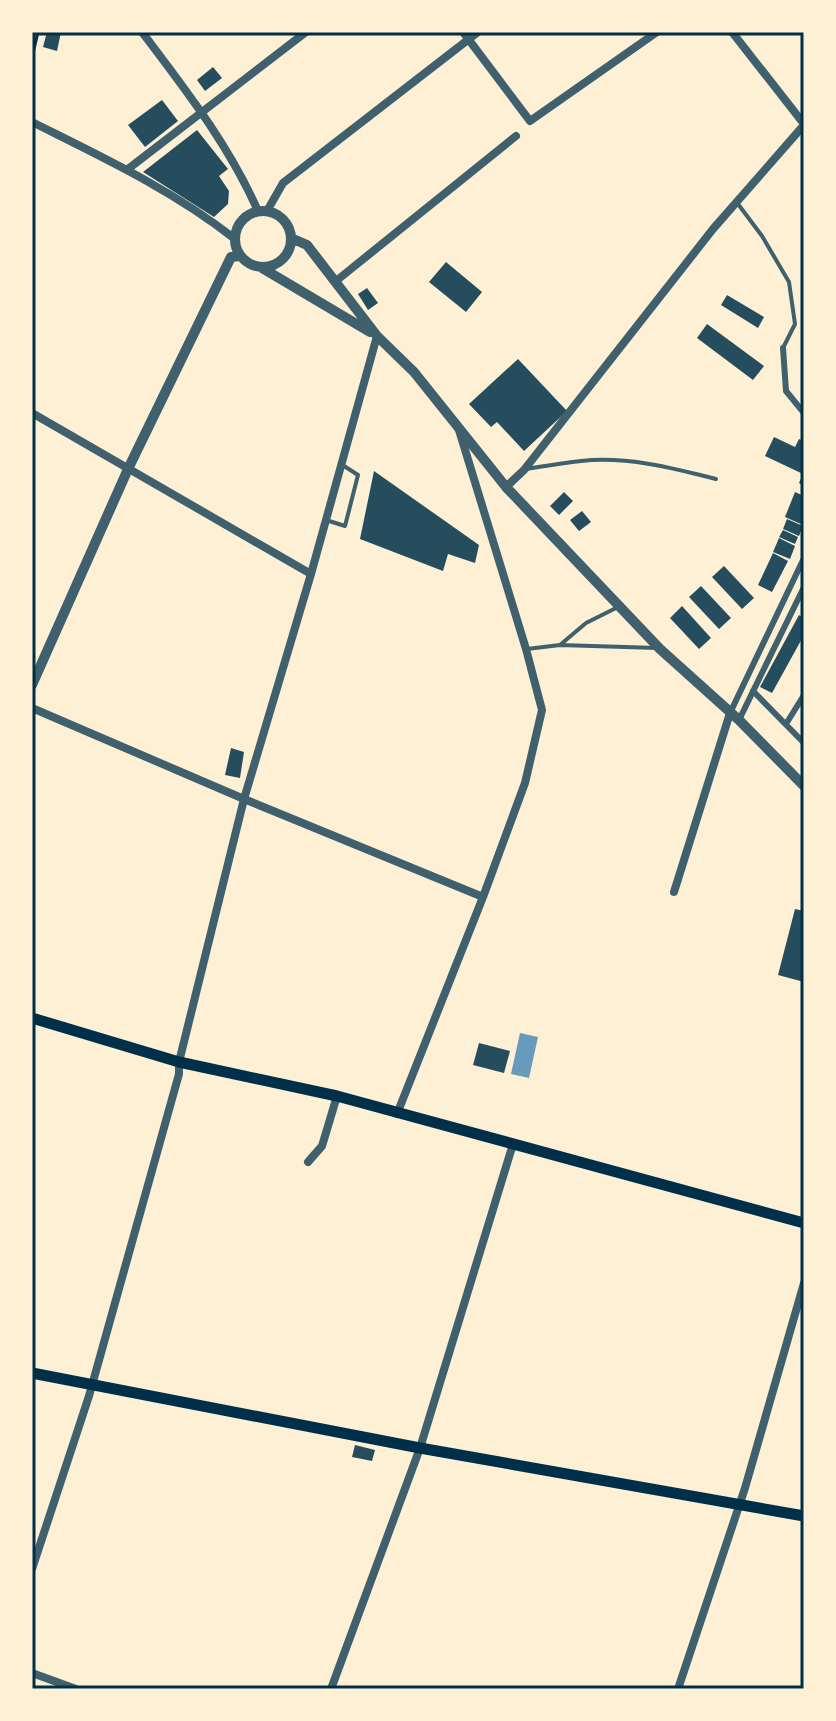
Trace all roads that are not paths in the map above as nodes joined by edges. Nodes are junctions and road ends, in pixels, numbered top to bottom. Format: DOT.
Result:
graph roads {
  1 [pos="142,32"];
  2 [pos="306,32"];
  3 [pos="478,32"];
  4 [pos="657,32"];
  5 [pos="732,32"];
  6 [pos="466,36"];
  7 [pos="203,113"];
  8 [pos="32,122"];
  9 [pos="804,125"];
  10 [pos="516,136"];
  11 [pos="128,169"];
  12 [pos="737,202"];
  13 [pos="263,211"];
  14 [pos="291,238"];
  15 [pos="235,239"];
  16 [pos="240,256"];
  17 [pos="262,268"];
  18 [pos="336,281"];
  19 [pos="377,336"];
  20 [pos="783,348"];
  21 [pos="32,413"];
  22 [pos="804,413"];
  23 [pos="457,425"];
  24 [pos="341,464"];
  25 [pos="128,469"];
  26 [pos="524,470"];
  27 [pos="716,479"];
  28 [pos="506,487"];
  29 [pos="326,520"];
  30 [pos="804,558"];
  31 [pos="311,574"];
  32 [pos="804,587"];
  33 [pos="795,605"];
  34 [pos="620,606"];
  35 [pos="804,611"];
  36 [pos="560,645"];
  37 [pos="526,649"];
  38 [pos="660,649"];
  39 [pos="32,685"];
  40 [pos="753,691"];
  41 [pos="804,695"];
  42 [pos="32,708"];
  43 [pos="735,717"];
  44 [pos="786,724"];
  45 [pos="804,743"];
  46 [pos="804,786"];
  47 [pos="244,799"];
  48 [pos="674,892"];
  49 [pos="483,897"];
  50 [pos="32,1018"];
  51 [pos="179,1062"];
  52 [pos="337,1096"];
  53 [pos="397,1114"];
  54 [pos="513,1144"];
  55 [pos="308,1162"];
  56 [pos="804,1223"];
  57 [pos="804,1283"];
  58 [pos="32,1373"];
  59 [pos="92,1384"];
  60 [pos="420,1448"];
  61 [pos="739,1504"];
  62 [pos="804,1516"];
  63 [pos="34,1557"];
  64 [pos="32,1569"];
  65 [pos="32,1673"];
  66 [pos="76,1689"];
  67 [pos="331,1689"];
  68 [pos="678,1689"];
  1 -- 7 [label="street"];
  2 -- 7 [label="street"];
  3 -- 6 [label="street"];
  4 -- 6 [label="street"];
  5 -- 9 [label="street"];
  6 -- 13 [label="street"];
  7 -- 11 [label="street"];
  7 -- 13 [label="street"];
  8 -- 11 [label="street"];
  9 -- 12 [label="street"];
  10 -- 18 [label="street"];
  11 -- 15 [label="street"];
  12 -- 20 [label="lane"];
  12 -- 26 [label="street"];
  13 -- 14 [label="street"];
  13 -- 15 [label="street"];
  14 -- 17 [label="street"];
  14 -- 18 [label="street"];
  15 -- 16 [label="street"];
  16 -- 17 [label="street"];
  16 -- 25 [label="street"];
  17 -- 19 [label="street"];
  18 -- 19 [label="street"];
  19 -- 23 [label="street"];
  19 -- 24 [label="street"];
  20 -- 22 [label="street"];
  21 -- 25 [label="street"];
  23 -- 28 [label="street"];
  23 -- 37 [label="street"];
  24 -- 29 [label="street"];
  24 -- 29 [label="lane"];
  25 -- 31 [label="street"];
  25 -- 39 [label="street"];
  26 -- 27 [label="lane"];
  26 -- 28 [label="street"];
  28 -- 34 [label="street"];
  29 -- 31 [label="street"];
  30 -- 43 [label="street"];
  31 -- 47 [label="street"];
  32 -- 33 [label="street"];
  33 -- 35 [label="street"];
  33 -- 40 [label="street"];
  34 -- 36 [label="lane"];
  34 -- 38 [label="street"];
  36 -- 37 [label="lane"];
  36 -- 38 [label="lane"];
  37 -- 49 [label="street"];
  38 -- 43 [label="street"];
  40 -- 43 [label="street"];
  40 -- 44 [label="street"];
  41 -- 44 [label="street"];
  42 -- 47 [label="street"];
  43 -- 46 [label="street"];
  43 -- 48 [label="street"];
  44 -- 45 [label="street"];
  47 -- 49 [label="street"];
  47 -- 51 [label="street"];
  49 -- 53 [label="street"];
  50 -- 51 [label="main road"];
  51 -- 52 [label="main road"];
  51 -- 59 [label="street"];
  52 -- 53 [label="main road"];
  52 -- 55 [label="street"];
  53 -- 54 [label="main road"];
  54 -- 56 [label="main road"];
  54 -- 60 [label="street"];
  57 -- 61 [label="street"];
  58 -- 59 [label="main road"];
  59 -- 60 [label="main road"];
  59 -- 63 [label="street"];
  60 -- 61 [label="main road"];
  60 -- 67 [label="street"];
  61 -- 62 [label="main road"];
  61 -- 68 [label="street"];
  63 -- 64 [label="street"];
  65 -- 66 [label="street"];
}
